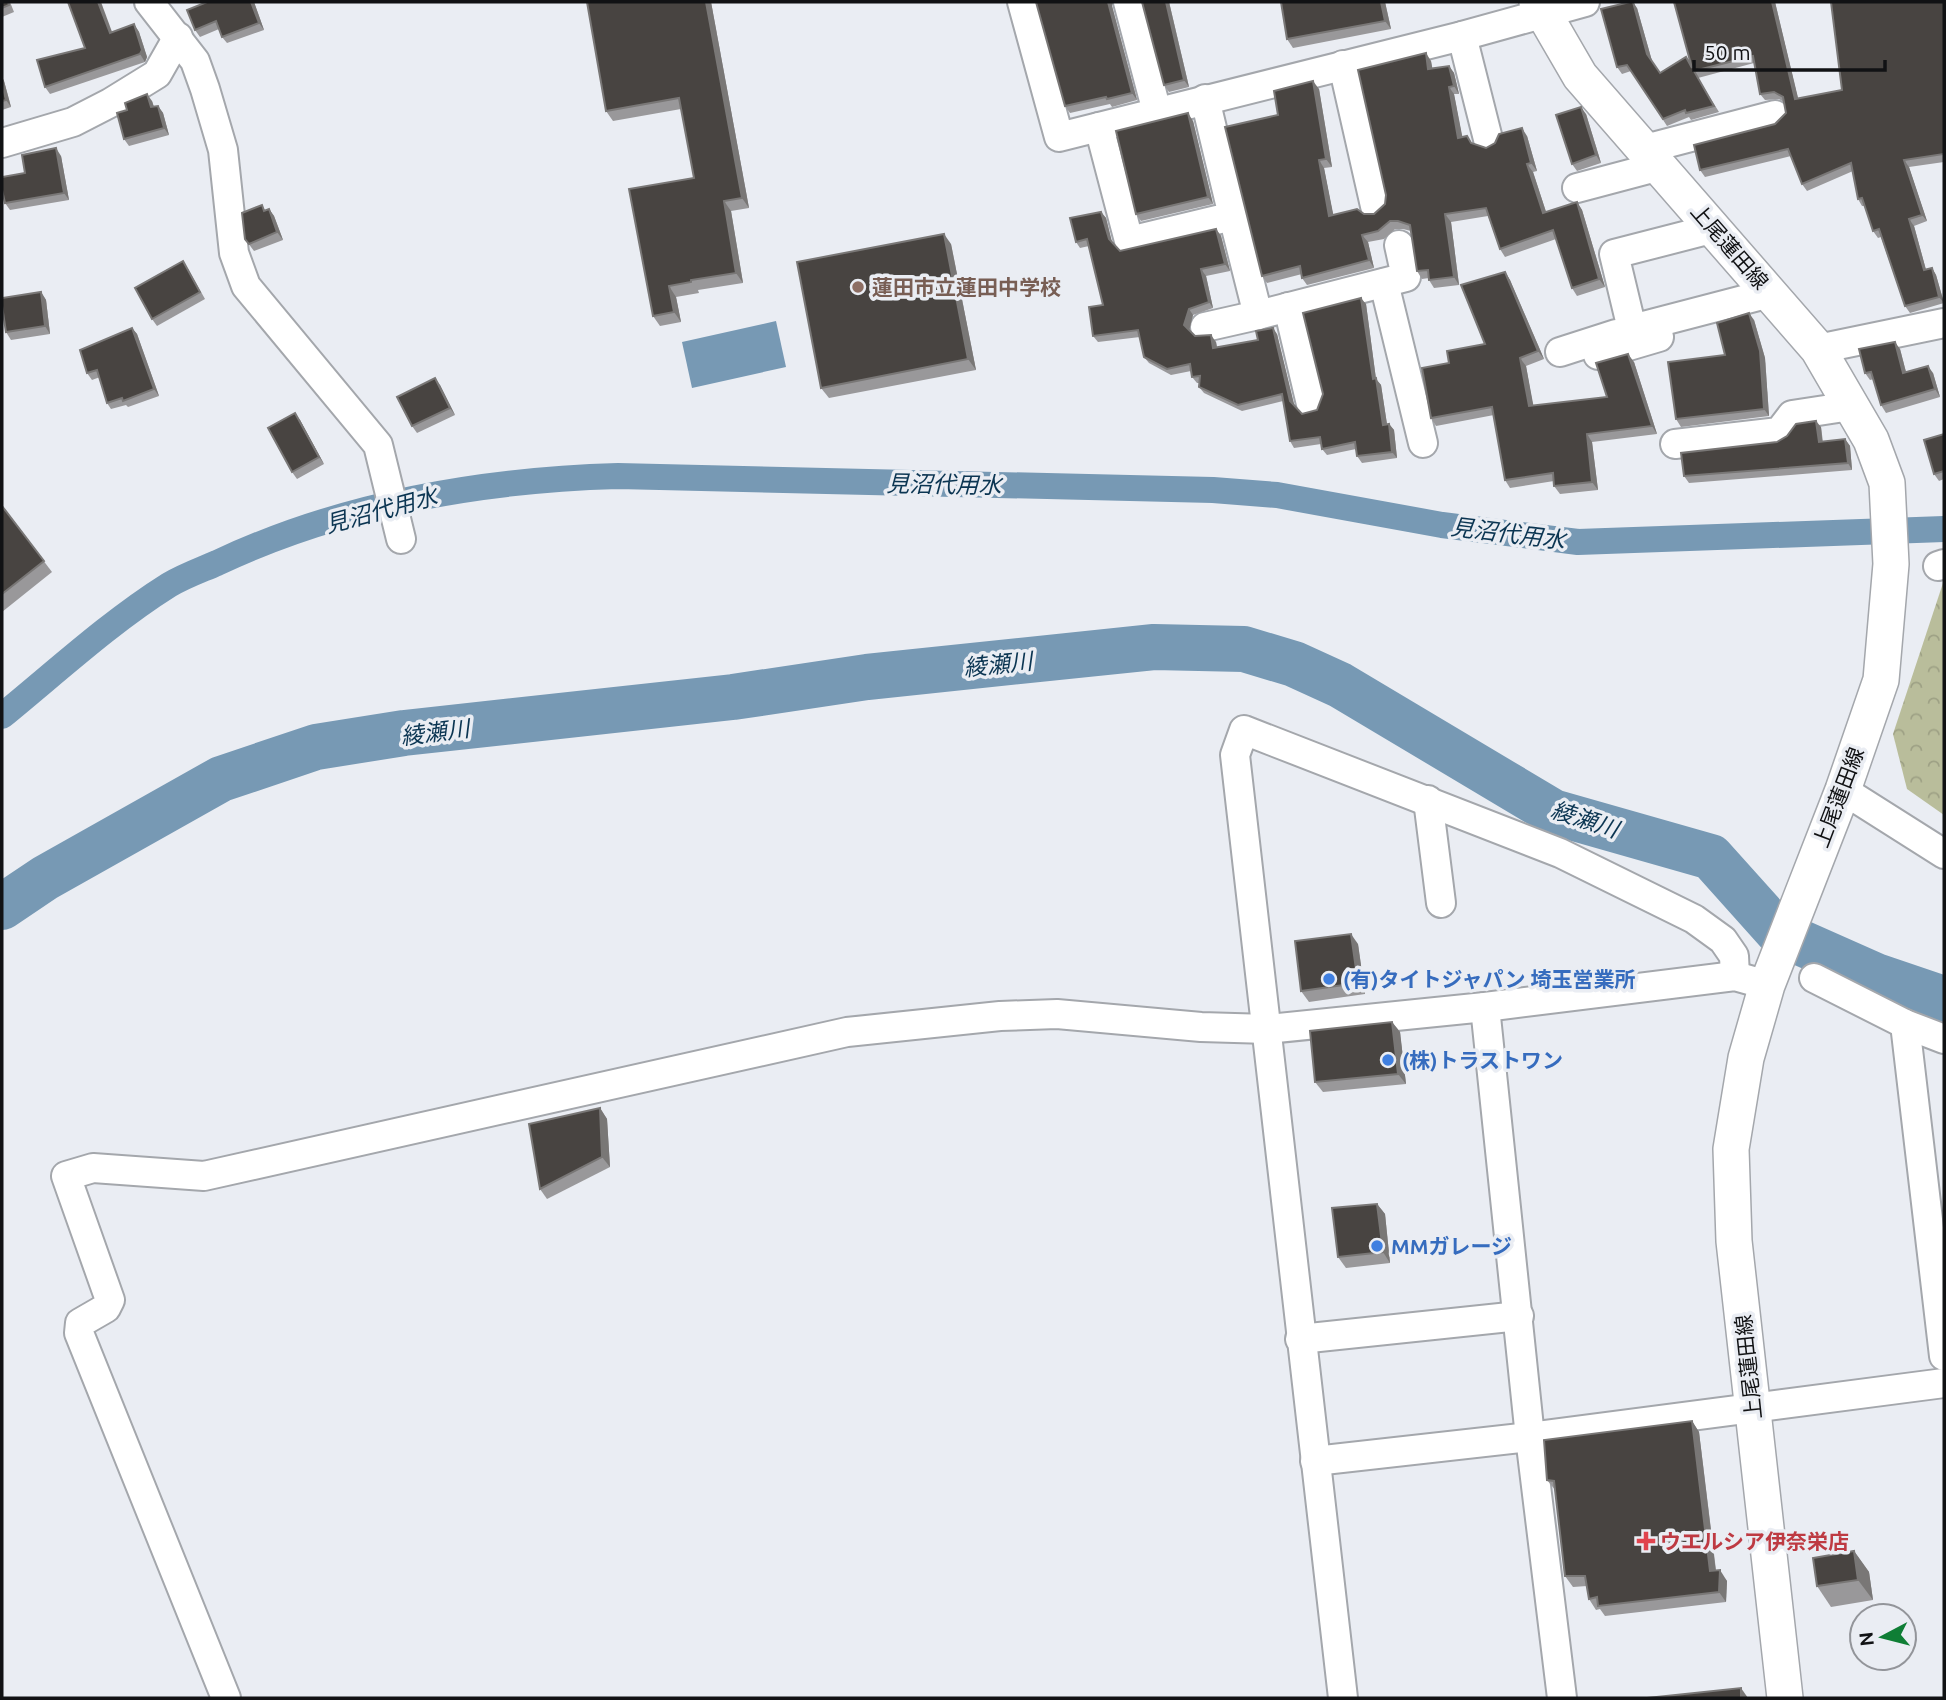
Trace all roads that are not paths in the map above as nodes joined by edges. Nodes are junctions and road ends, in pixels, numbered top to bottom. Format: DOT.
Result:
graph roads {
  1 [pos="149,2"];
  2 [pos="1022,2"];
  3 [pos="1128,2"];
  4 [pos="1585,2"];
  5 [pos="1540,8"];
  6 [pos="1462,36"];
  7 [pos="178,37"];
  8 [pos="1343,65"];
  9 [pos="1205,99"];
  10 [pos="1157,112"];
  11 [pos="1775,115"];
  12 [pos="1099,127"];
  13 [pos="1488,139"];
  14 [pos="2,143"];
  15 [pos="1653,158"];
  16 [pos="1577,188"];
  17 [pos="1375,206"];
  18 [pos="1233,216"];
  19 [pos="1715,228"];
  20 [pos="1399,244"];
  21 [pos="1384,283"];
  22 [pos="1775,299"];
  23 [pos="1288,307"];
  24 [pos="1258,315"];
  25 [pos="1944,323"];
  26 [pos="1205,327"];
  27 [pos="1632,329"];
  28 [pos="1818,349"];
  29 [pos="1560,352"];
  30 [pos="1598,355"];
  31 [pos="1311,404"];
  32 [pos="1851,406"];
  33 [pos="1423,443"];
  34 [pos="1675,444"];
  35 [pos="399,531"];
  36 [pos="1843,790"];
  37 [pos="1428,800"];
  38 [pos="1944,854"];
  39 [pos="1441,903"];
  40 [pos="1814,978"];
  41 [pos="1751,981"];
  42 [pos="1485,1007"];
  43 [pos="1905,1024"];
  44 [pos="1268,1030"];
  45 [pos="1944,1039"];
  46 [pos="1519,1316"];
  47 [pos="1300,1339"];
  48 [pos="1944,1356"];
  49 [pos="1944,1383"];
  50 [pos="1752,1408"];
  51 [pos="1530,1437"];
  52 [pos="1315,1461"];
  53 [pos="226,1698"];
  54 [pos="1343,1698"];
  55 [pos="1562,1698"];
  56 [pos="1785,1698"];
  1 -- 7 [label="street"];
  2 -- 12 [label="street"];
  3 -- 10 [label="street"];
  4 -- 5 [label="street"];
  5 -- 6 [label="street"];
  5 -- 15 [label="main road, 上尾蓮田線"];
  6 -- 8 [label="street"];
  6 -- 13 [label="street"];
  7 -- 14 [label="street"];
  7 -- 35 [label="street"];
  8 -- 9 [label="street"];
  8 -- 17 [label="street"];
  9 -- 10 [label="street"];
  9 -- 18 [label="street"];
  10 -- 12 [label="street"];
  11 -- 15 [label="street"];
  12 -- 18 [label="street"];
  15 -- 16 [label="street"];
  15 -- 19 [label="main road, 上尾蓮田線"];
  18 -- 24 [label="street"];
  19 -- 22 [label="main road, 上尾蓮田線"];
  19 -- 27 [label="street"];
  20 -- 21 [label="street"];
  21 -- 23 [label="street"];
  21 -- 33 [label="street"];
  22 -- 27 [label="street"];
  22 -- 28 [label="main road, 上尾蓮田線"];
  22 -- 30 [label="street"];
  23 -- 24 [label="street"];
  23 -- 31 [label="street"];
  24 -- 26 [label="street"];
  25 -- 28 [label="street"];
  27 -- 29 [label="street"];
  28 -- 32 [label="main road, 上尾蓮田線"];
  32 -- 34 [label="street"];
  32 -- 36 [label="main road, 上尾蓮田線"];
  36 -- 38 [label="street"];
  36 -- 41 [label="main road, 上尾蓮田線"];
  37 -- 39 [label="street"];
  37 -- 41 [label="street"];
  37 -- 44 [label="street"];
  40 -- 43 [label="street"];
  41 -- 42 [label="street"];
  41 -- 50 [label="main road, 上尾蓮田線"];
  42 -- 44 [label="street"];
  42 -- 46 [label="street"];
  43 -- 45 [label="street"];
  43 -- 48 [label="street"];
  44 -- 47 [label="street"];
  44 -- 53 [label="street"];
  46 -- 47 [label="street"];
  46 -- 51 [label="street"];
  47 -- 52 [label="street"];
  49 -- 50 [label="street"];
  50 -- 51 [label="street"];
  50 -- 56 [label="main road, 上尾蓮田線"];
  51 -- 52 [label="street"];
  51 -- 55 [label="street"];
  52 -- 54 [label="street"];
}
